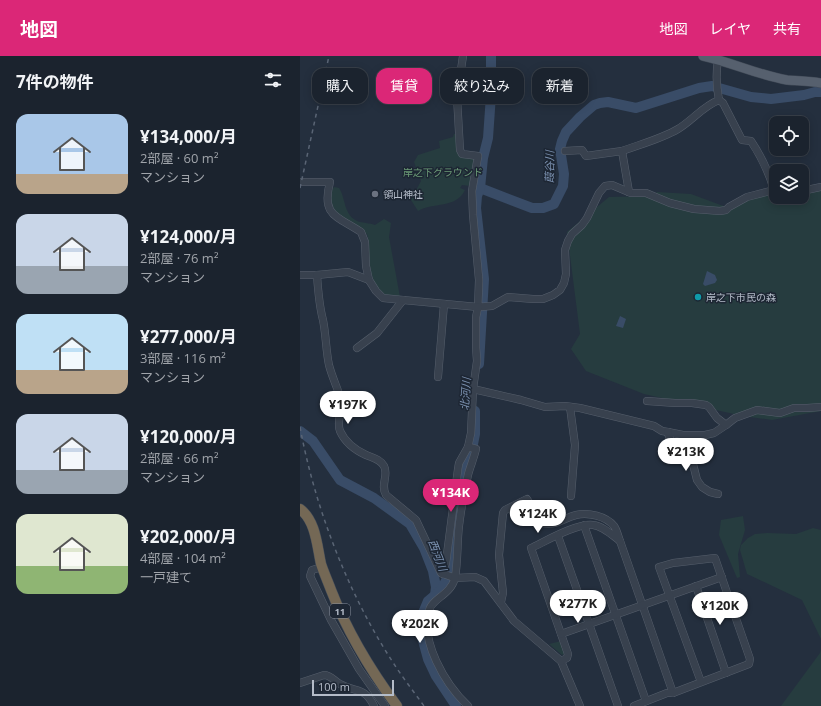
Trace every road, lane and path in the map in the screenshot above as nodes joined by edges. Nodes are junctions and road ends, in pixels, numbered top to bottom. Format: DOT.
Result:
graph roads {
  1 [pos="463,56"];
  2 [pos="703,56"];
  3 [pos="718,59"];
  4 [pos="821,83"];
  5 [pos="718,96"];
  6 [pos="565,151"];
  7 [pos="622,151"];
  8 [pos="769,176"];
  9 [pos="300,182"];
  10 [pos="821,187"];
  11 [pos="809,190"];
  12 [pos="629,192"];
  13 [pos="769,192"];
  14 [pos="300,274"];
  15 [pos="317,275"];
  16 [pos="369,280"];
  17 [pos="403,300"];
  18 [pos="444,304"];
  19 [pos="481,307"];
  20 [pos="357,348"];
  21 [pos="438,377"];
  22 [pos="475,390"];
  23 [pos="647,401"];
  24 [pos="570,407"];
  25 [pos="821,407"];
  26 [pos="726,425"];
  27 [pos="668,432"];
  28 [pos="471,448"];
  29 [pos="718,494"];
  30 [pos="571,496"];
  31 [pos="300,509"];
  32 [pos="585,525"];
  33 [pos="558,536"];
  34 [pos="620,541"];
  35 [pos="322,567"];
  36 [pos="444,574"];
  37 [pos="454,577"];
  38 [pos="722,577"];
  39 [pos="696,586"];
  40 [pos="670,595"];
  41 [pos="501,602"];
  42 [pos="643,605"];
  43 [pos="615,614"];
  44 [pos="588,624"];
  45 [pos="561,634"];
  46 [pos="561,661"];
  47 [pos="726,673"];
  48 [pos="701,682"];
  49 [pos="300,683"];
  50 [pos="672,693"];
  51 [pos="646,701"];
  52 [pos="374,706"];
  53 [pos="385,706"];
  54 [pos="398,706"];
  55 [pos="468,706"];
  56 [pos="580,706"];
  57 [pos="618,706"];
  58 [pos="634,706"];
  1 -- 19 [label="street"];
  2 -- 3 [label="main road"];
  3 -- 4 [label="main road"];
  3 -- 5 [label="street"];
  5 -- 7 [label="street"];
  5 -- 8 [label="street"];
  6 -- 7 [label="street"];
  7 -- 12 [label="street"];
  9 -- 16 [label="street"];
  10 -- 11 [label="street"];
  12 -- 13 [label="street"];
  12 -- 19 [label="street"];
  14 -- 15 [label="street"];
  15 -- 16 [label="street"];
  15 -- 36 [label="street"];
  16 -- 17 [label="street"];
  17 -- 18 [label="street"];
  17 -- 20 [label="street"];
  18 -- 19 [label="street"];
  18 -- 21 [label="street"];
  19 -- 22 [label="street"];
  22 -- 24 [label="street"];
  22 -- 28 [label="street"];
  23 -- 26 [label="street"];
  24 -- 27 [label="street"];
  24 -- 30 [label="street"];
  25 -- 26 [label="street"];
  26 -- 27 [label="street"];
  27 -- 29 [label="street"];
  28 -- 36 [label="street"];
  28 -- 37 [label="street"];
  31 -- 35 [label="highway, 11"];
  32 -- 33 [label="street"];
  32 -- 34 [label="street"];
  32 -- 43 [label="street"];
  33 -- 44 [label="street"];
  33 -- 45 [label="street"];
  34 -- 41 [label="street"];
  34 -- 42 [label="street"];
  35 -- 53 [label="street"];
  35 -- 54 [label="highway, 11"];
  36 -- 37 [label="street"];
  37 -- 41 [label="street"];
  37 -- 55 [label="street"];
  38 -- 39 [label="street"];
  38 -- 40 [label="street"];
  38 -- 47 [label="street"];
  39 -- 40 [label="street"];
  39 -- 47 [label="street"];
  40 -- 42 [label="street"];
  40 -- 48 [label="street"];
  41 -- 46 [label="street"];
  42 -- 43 [label="street"];
  42 -- 50 [label="street"];
  43 -- 44 [label="street"];
  43 -- 51 [label="street"];
  44 -- 45 [label="street"];
  44 -- 57 [label="street"];
  45 -- 46 [label="street"];
  46 -- 56 [label="street"];
  47 -- 48 [label="street"];
  48 -- 50 [label="street"];
  49 -- 52 [label="street"];
  50 -- 51 [label="street"];
  51 -- 58 [label="street"];
}
